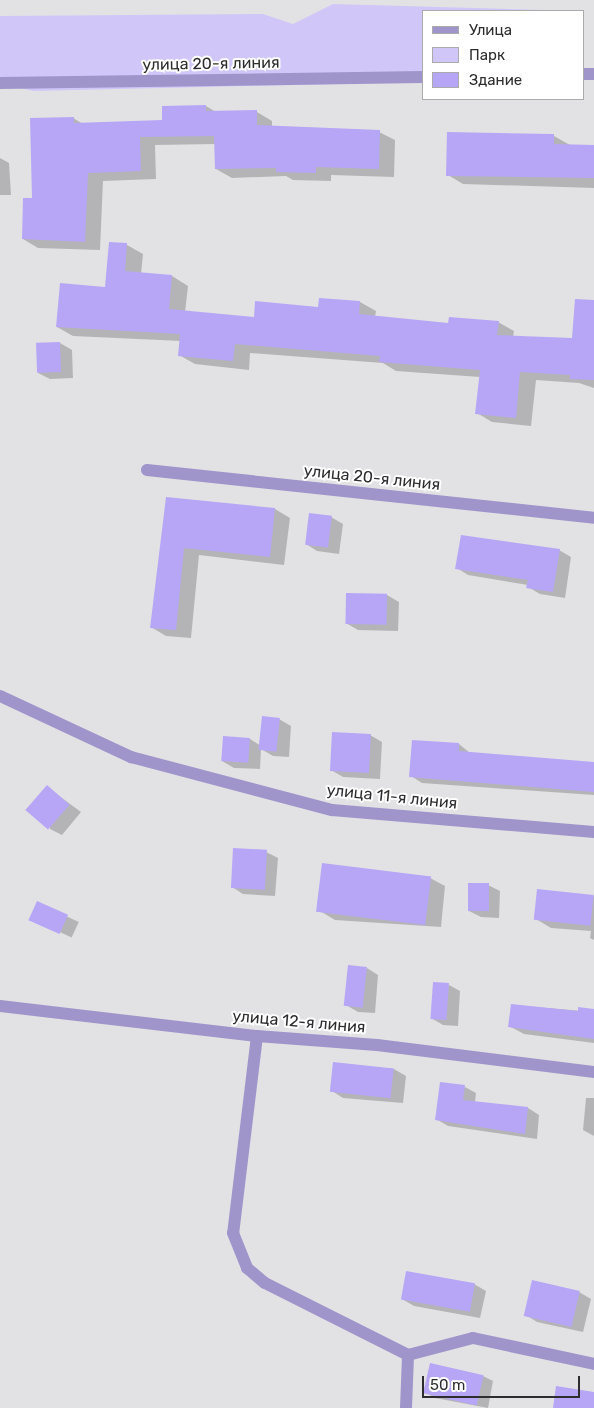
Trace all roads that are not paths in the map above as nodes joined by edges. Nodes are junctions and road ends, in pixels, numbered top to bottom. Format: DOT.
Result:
graph roads {
  1 [pos="422,77"];
  2 [pos="0,83"];
  3 [pos="147,470"];
  4 [pos="594,518"];
  5 [pos="0,696"];
  6 [pos="594,832"];
  7 [pos="0,1006"];
  8 [pos="257,1036"];
  9 [pos="594,1072"];
  10 [pos="408,1355"];
  11 [pos="594,1364"];
  12 [pos="406,1408"];
  1 -- 2 [label="street, улица 20-я линия"];
  3 -- 4 [label="street, улица 20-я линия"];
  5 -- 6 [label="street, улица 11-я линия"];
  7 -- 8 [label="street, улица 12-я линия"];
  8 -- 9 [label="street, улица 12-я линия"];
  8 -- 10 [label="street"];
  10 -- 11 [label="street"];
  10 -- 12 [label="street"];
}
